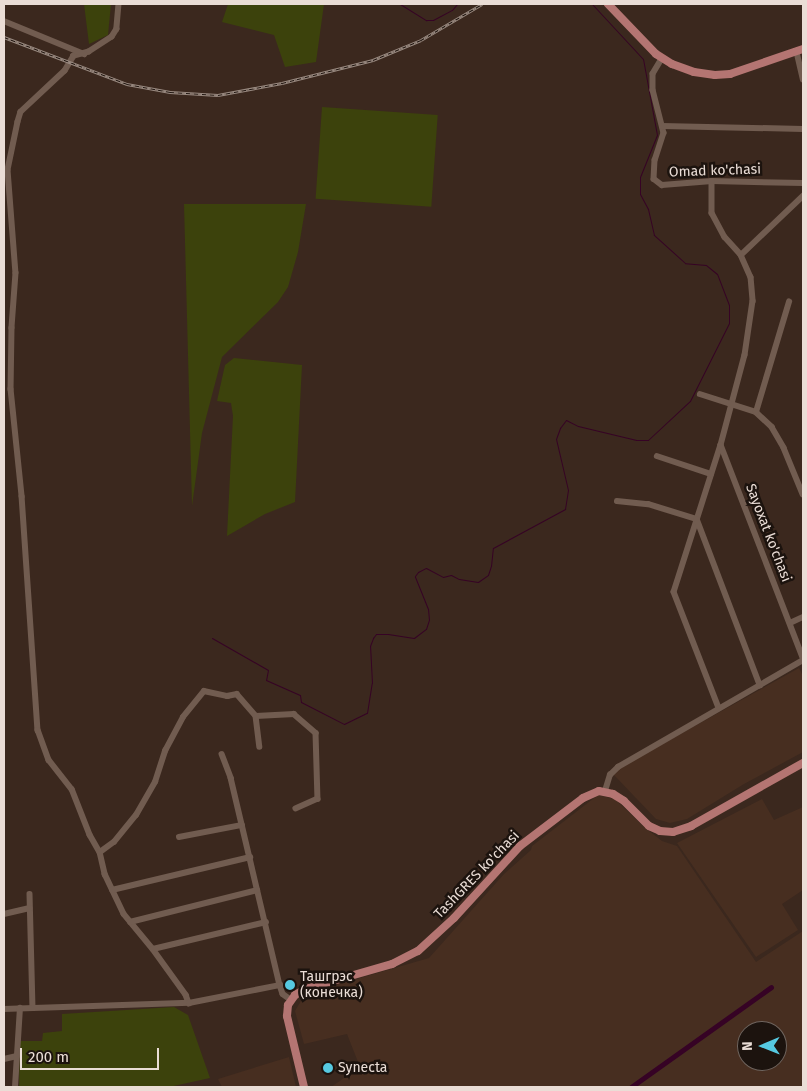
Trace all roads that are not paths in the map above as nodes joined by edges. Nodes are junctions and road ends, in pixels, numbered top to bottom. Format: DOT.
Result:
graph roads {
  1 [pos="119,4"];
  2 [pos="608,4"];
  3 [pos="4,22"];
  4 [pos="800,51"];
  5 [pos="84,54"];
  6 [pos="662,58"];
  7 [pos="803,79"];
  8 [pos="662,126"];
  9 [pos="803,129"];
  10 [pos="712,181"];
  11 [pos="803,183"];
  12 [pos="803,196"];
  13 [pos="741,255"];
  14 [pos="789,302"];
  15 [pos="4,388"];
  16 [pos="11,389"];
  17 [pos="700,394"];
  18 [pos="731,404"];
  19 [pos="756,412"];
  20 [pos="721,445"];
  21 [pos="657,456"];
  22 [pos="711,474"];
  23 [pos="803,494"];
  24 [pos="617,501"];
  25 [pos="696,519"];
  26 [pos="803,618"];
  27 [pos="790,623"];
  28 [pos="803,659"];
  29 [pos="760,685"];
  30 [pos="718,708"];
  31 [pos="256,716"];
  32 [pos="260,747"];
  33 [pos="222,754"];
  34 [pos="803,763"];
  35 [pos="605,791"];
  36 [pos="296,809"];
  37 [pos="242,824"];
  38 [pos="179,837"];
  39 [pos="100,852"];
  40 [pos="250,857"];
  41 [pos="112,890"];
  42 [pos="258,890"];
  43 [pos="30,894"];
  44 [pos="29,908"];
  45 [pos="4,914"];
  46 [pos="130,922"];
  47 [pos="266,922"];
  48 [pos="153,949"];
  49 [pos="280,986"];
  50 [pos="290,999"];
  51 [pos="189,1003"];
  52 [pos="20,1008"];
  53 [pos="33,1008"];
  54 [pos="4,1009"];
  55 [pos="17,1056"];
  56 [pos="4,1059"];
  57 [pos="15,1087"];
  58 [pos="304,1087"];
  1 -- 5 [label="street"];
  2 -- 6 [label="main road"];
  3 -- 5 [label="street"];
  4 -- 6 [label="main road"];
  4 -- 7 [label="street"];
  5 -- 16 [label="street"];
  6 -- 8 [label="street, Omad ko'chasi"];
  8 -- 9 [label="street"];
  8 -- 10 [label="street, Omad ko'chasi"];
  10 -- 11 [label="street, Omad ko'chasi"];
  10 -- 13 [label="street"];
  12 -- 13 [label="street"];
  13 -- 18 [label="street"];
  14 -- 19 [label="street"];
  15 -- 16 [label="street"];
  16 -- 39 [label="street"];
  17 -- 18 [label="street"];
  18 -- 19 [label="street"];
  18 -- 20 [label="street"];
  19 -- 23 [label="street"];
  20 -- 22 [label="street"];
  20 -- 27 [label="street, Sayoxat ko'chasi"];
  21 -- 22 [label="street"];
  22 -- 25 [label="street"];
  24 -- 25 [label="street"];
  25 -- 29 [label="street"];
  25 -- 30 [label="street"];
  26 -- 27 [label="street"];
  27 -- 28 [label="street, Sayoxat ko'chasi"];
  28 -- 29 [label="street, Sayoxat ko'chasi"];
  29 -- 30 [label="street, Sayoxat ko'chasi"];
  30 -- 35 [label="street, Sayoxat ko'chasi"];
  31 -- 32 [label="street"];
  31 -- 36 [label="street"];
  31 -- 39 [label="street"];
  33 -- 37 [label="street"];
  34 -- 35 [label="main road"];
  35 -- 50 [label="main road, TashGRES ko'chasi"];
  37 -- 38 [label="street"];
  37 -- 40 [label="street"];
  39 -- 41 [label="street"];
  40 -- 41 [label="street"];
  40 -- 42 [label="street"];
  41 -- 46 [label="street"];
  42 -- 46 [label="street"];
  42 -- 47 [label="street"];
  43 -- 44 [label="street"];
  44 -- 45 [label="street"];
  44 -- 53 [label="street"];
  46 -- 48 [label="street"];
  47 -- 48 [label="street"];
  47 -- 49 [label="street"];
  48 -- 51 [label="street"];
  49 -- 50 [label="street"];
  49 -- 51 [label="street"];
  50 -- 58 [label="main road"];
  51 -- 53 [label="street"];
  52 -- 53 [label="street"];
  52 -- 54 [label="street"];
  52 -- 55 [label="street"];
  55 -- 56 [label="street"];
  55 -- 57 [label="street"];
}
